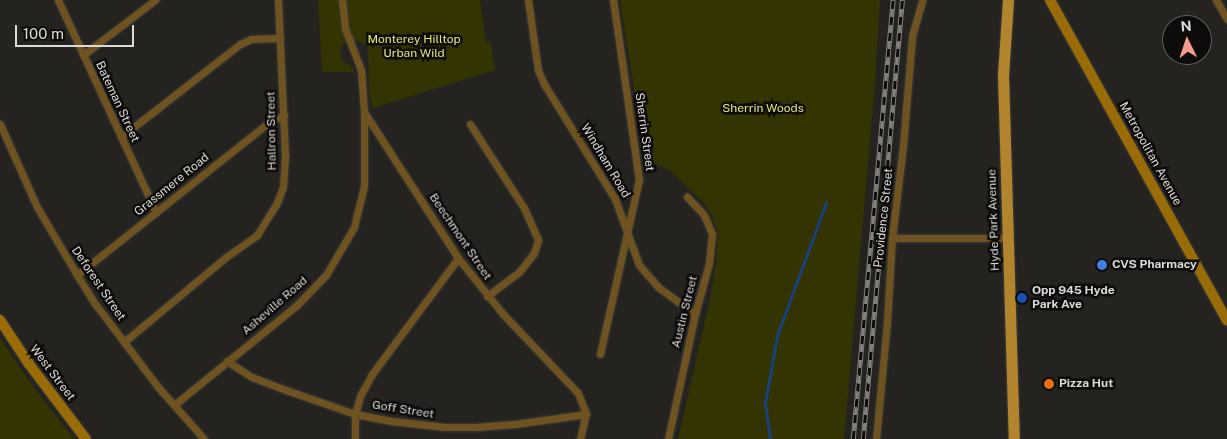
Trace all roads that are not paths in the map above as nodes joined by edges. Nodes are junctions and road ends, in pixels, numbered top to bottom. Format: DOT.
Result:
graph roads {
  1 [pos="58,0"];
  2 [pos="155,0"];
  3 [pos="278,0"];
  4 [pos="342,0"];
  5 [pos="528,0"];
  6 [pos="613,0"];
  7 [pos="922,0"];
  8 [pos="1008,0"];
  9 [pos="1050,0"];
  10 [pos="1216,0"];
  11 [pos="145,3"];
  12 [pos="1227,19"];
  13 [pos="280,38"];
  14 [pos="84,55"];
  15 [pos="364,111"];
  16 [pos="284,115"];
  17 [pos="0,124"];
  18 [pos="470,124"];
  19 [pos="121,138"];
  20 [pos="687,197"];
  21 [pos="156,212"];
  22 [pos="628,235"];
  23 [pos="892,238"];
  24 [pos="1008,238"];
  25 [pos="458,258"];
  26 [pos="77,275"];
  27 [pos="487,296"];
  28 [pos="694,314"];
  29 [pos="0,320"];
  30 [pos="1227,320"];
  31 [pos="124,342"];
  32 [pos="600,354"];
  33 [pos="227,362"];
  34 [pos="174,405"];
  35 [pos="355,414"];
  36 [pos="586,414"];
  37 [pos="86,439"];
  38 [pos="204,439"];
  39 [pos="355,439"];
  40 [pos="580,439"];
  41 [pos="668,439"];
  42 [pos="876,439"];
  43 [pos="1014,439"];
  1 -- 14 [label="street, Bateman Street"];
  2 -- 11 [label="street"];
  3 -- 13 [label="street, Hallron Street"];
  4 -- 15 [label="street, Beechmont Street"];
  5 -- 22 [label="street, Windham Road"];
  6 -- 22 [label="street, Sherrin Street"];
  7 -- 23 [label="street, Providence Street"];
  8 -- 24 [label="main road, Hyde Park Avenue"];
  9 -- 30 [label="street, Metropolitan Avenue"];
  10 -- 12 [label="street"];
  11 -- 14 [label="street"];
  13 -- 16 [label="street, Hallron Street"];
  13 -- 19 [label="street"];
  14 -- 19 [label="street, Bateman Street"];
  15 -- 25 [label="street, Beechmont Street"];
  15 -- 33 [label="street, Asheville Road"];
  16 -- 21 [label="street, Grassmere Road"];
  16 -- 31 [label="street, Hallron Street"];
  17 -- 26 [label="street, Deforest Street"];
  18 -- 27 [label="street"];
  19 -- 21 [label="street, Bateman Street"];
  20 -- 28 [label="street, Austin Street"];
  21 -- 26 [label="street, Grassmere Road"];
  22 -- 28 [label="street, Windham Road"];
  22 -- 32 [label="street, Sherrin Street"];
  23 -- 24 [label="street"];
  23 -- 42 [label="street, Providence Street"];
  24 -- 43 [label="main road, Hyde Park Avenue"];
  25 -- 27 [label="street, Beechmont Street"];
  25 -- 35 [label="street"];
  26 -- 31 [label="street, Deforest Street"];
  27 -- 36 [label="street, Beechmont Street"];
  28 -- 41 [label="street, Austin Street"];
  29 -- 37 [label="street, West Street"];
  31 -- 34 [label="street, Deforest Street"];
  33 -- 34 [label="street, Asheville Road"];
  33 -- 35 [label="street, Goff Street"];
  34 -- 38 [label="street, Deforest Street"];
  35 -- 36 [label="street, Goff Street"];
  35 -- 39 [label="street"];
  36 -- 40 [label="street"];
}
